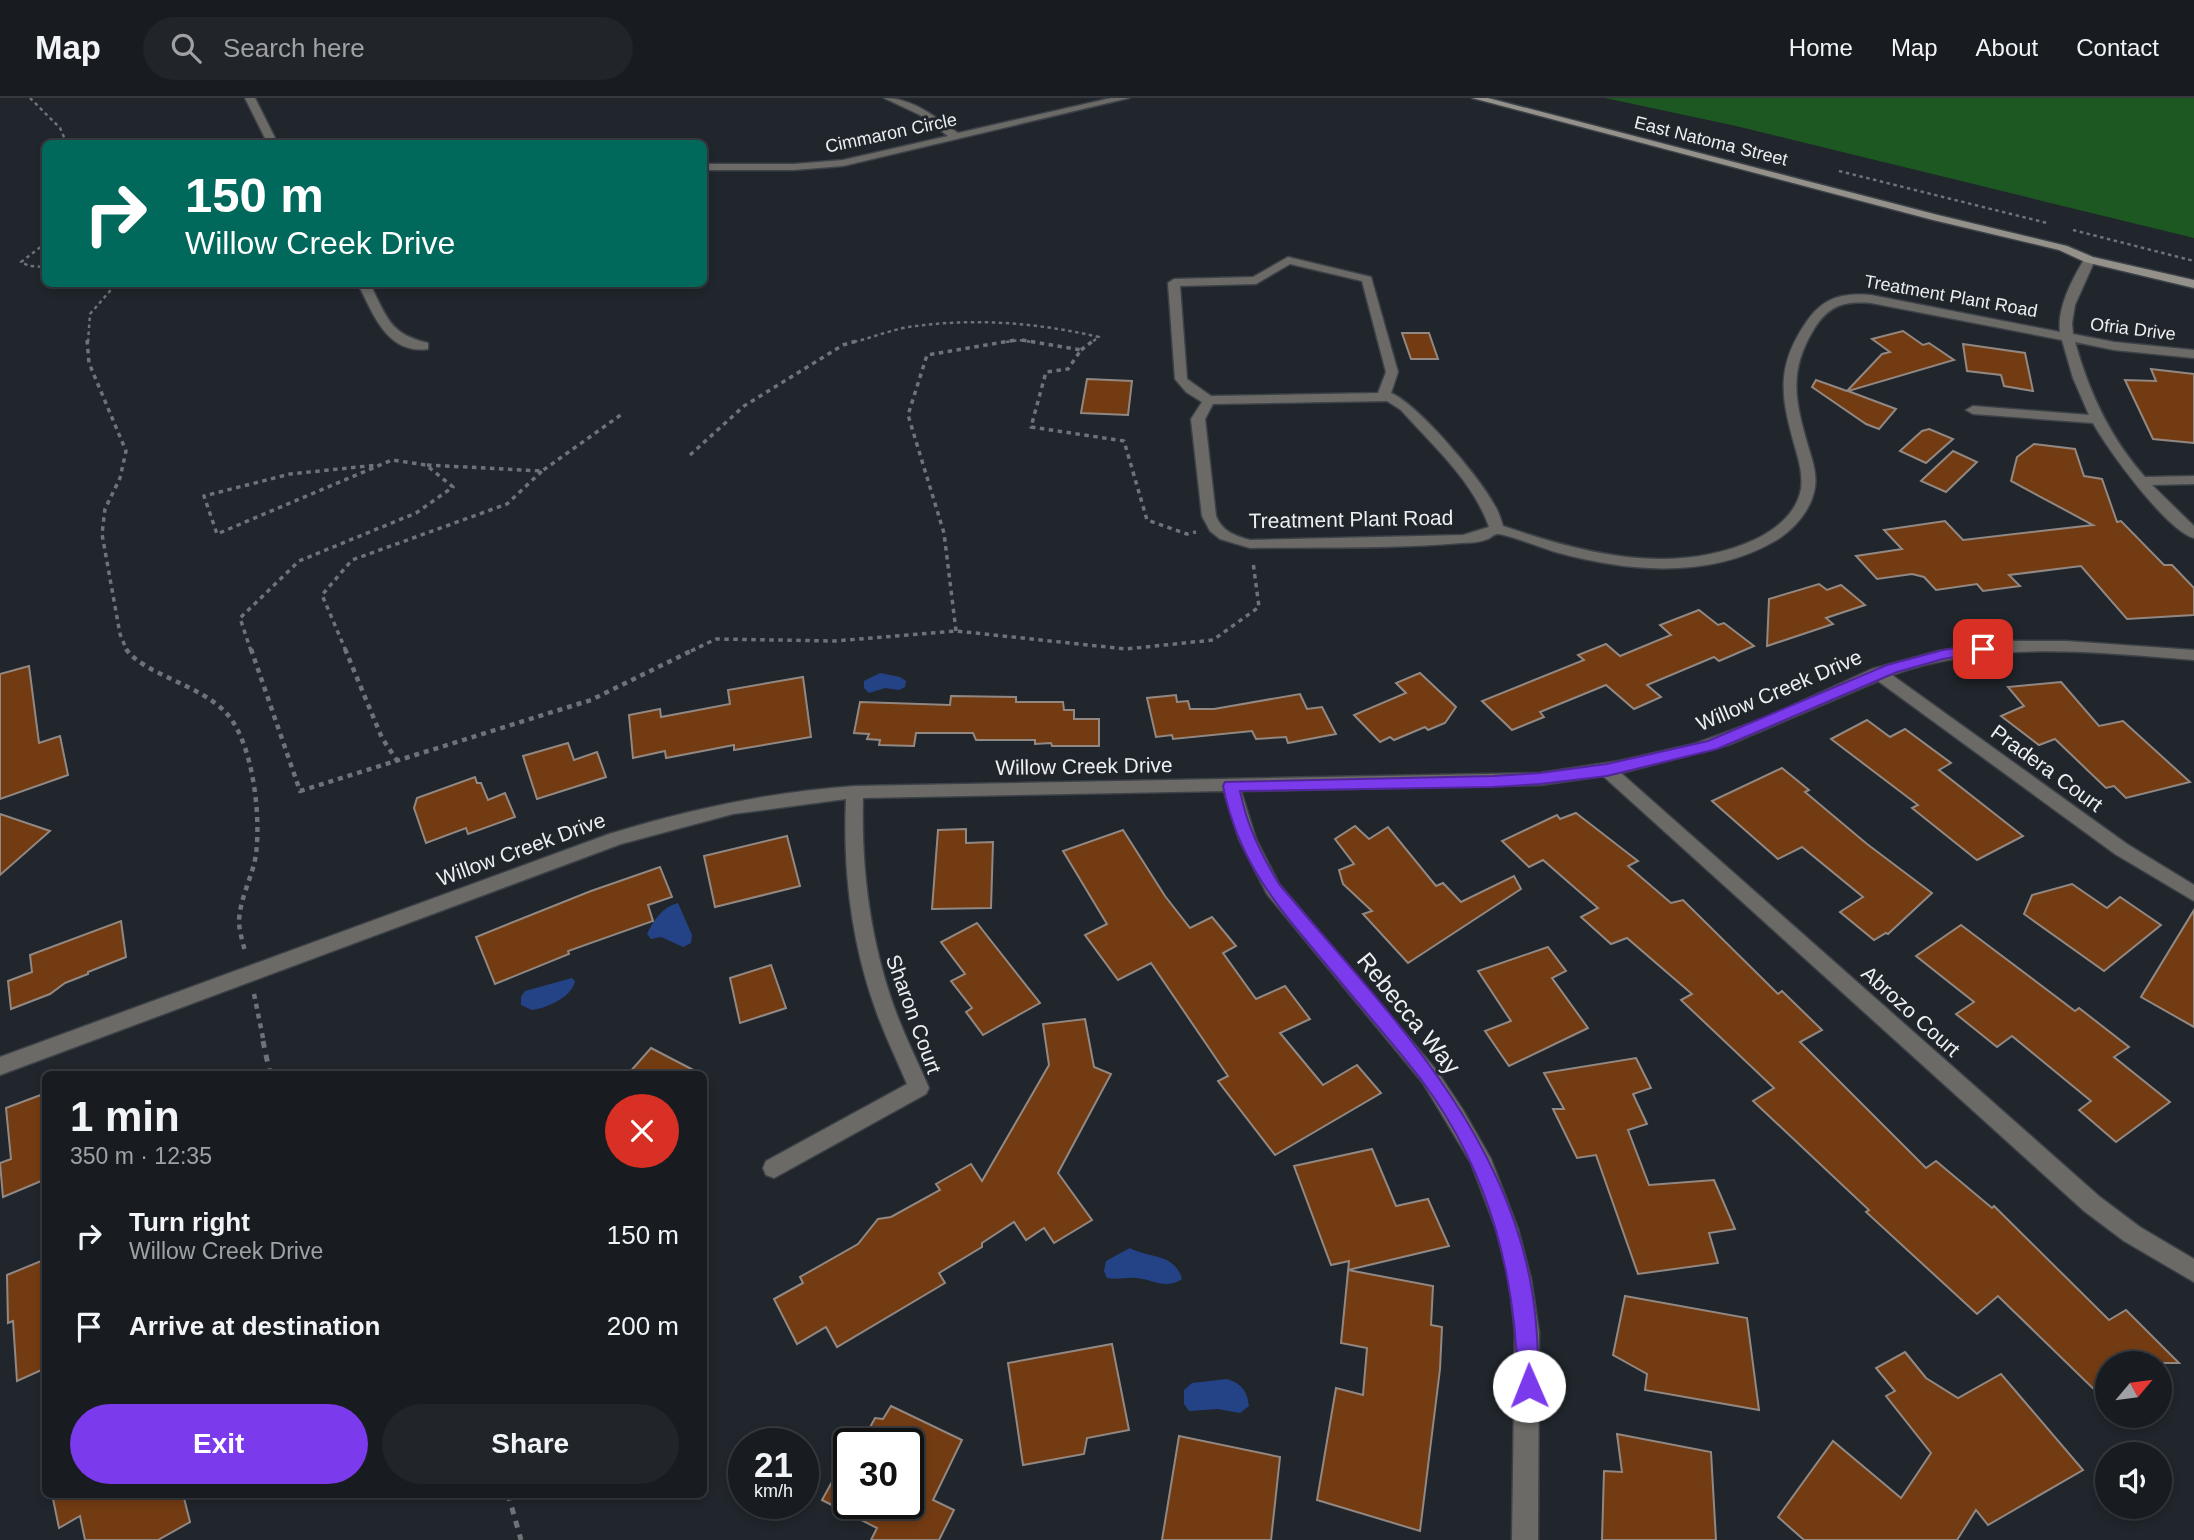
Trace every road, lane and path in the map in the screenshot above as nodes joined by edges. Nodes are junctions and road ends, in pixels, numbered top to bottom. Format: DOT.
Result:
graph roads {
  1 [pos="30,98"];
  2 [pos="250,98"];
  3 [pos="889,98"];
  4 [pos="1124,98"];
  5 [pos="1477,98"];
  6 [pos="956,137"];
  7 [pos="65,140"];
  8 [pos="271,140"];
  9 [pos="707,166"];
  10 [pos="42,246"];
  11 [pos="2089,260"];
  12 [pos="42,267"];
  13 [pos="2194,285"];
  14 [pos="113,287"];
  15 [pos="366,287"];
  16 [pos="2068,337"];
  17 [pos="424,346"];
  18 [pos="1082,350"];
  19 [pos="2194,354"];
  20 [pos="1384,395"];
  21 [pos="1209,400"];
  22 [pos="1973,410"];
  23 [pos="622,414"];
  24 [pos="2096,419"];
  25 [pos="690,455"];
  26 [pos="378,465"];
  27 [pos="426,465"];
  28 [pos="542,471"];
  29 [pos="2194,480"];
  30 [pos="2141,481"];
  31 [pos="1212,526"];
  32 [pos="1497,529"];
  33 [pos="2194,534"];
  34 [pos="1250,544"];
  35 [pos="956,631"];
  36 [pos="2194,654"];
  37 [pos="1878,673"];
  38 [pos="398,762"];
  39 [pos="1607,770"];
  40 [pos="1231,786"];
  41 [pos="855,792"];
  42 [pos="2194,894"];
  43 [pos="244,948"];
  44 [pos="254,996"];
  45 [pos="0,1066"];
  46 [pos="269,1071"];
  47 [pos="774,1168"];
  48 [pos="2194,1271"];
  49 [pos="510,1498"];
  50 [pos="521,1540"];
  51 [pos="1525,1540"];
  1 -- 7 [label="path"];
  2 -- 8 [label="street"];
  3 -- 6 [label="street"];
  4 -- 6 [label="street, Cimmaron Circle"];
  5 -- 11 [label="main road, East Natoma Street"];
  6 -- 9 [label="street, Cimmaron Circle"];
  10 -- 12 [label="path"];
  11 -- 13 [label="main road, East Natoma Street"];
  11 -- 16 [label="street"];
  14 -- 43 [label="path"];
  15 -- 17 [label="street"];
  16 -- 19 [label="street, Ofria Drive"];
  16 -- 24 [label="street"];
  16 -- 32 [label="street, Treatment Plant Road"];
  18 -- 25 [label="path"];
  18 -- 31 [label="path"];
  18 -- 35 [label="path"];
  20 -- 21 [label="street"];
  20 -- 21 [label="street"];
  20 -- 32 [label="street, Treatment Plant Road"];
  21 -- 31 [label="street"];
  22 -- 24 [label="street"];
  23 -- 28 [label="path"];
  24 -- 30 [label="street"];
  26 -- 26 [label="path"];
  26 -- 27 [label="path"];
  27 -- 28 [label="path"];
  27 -- 38 [label="path"];
  28 -- 38 [label="path"];
  29 -- 30 [label="street"];
  30 -- 33 [label="street"];
  31 -- 34 [label="street, Treatment Plant Road"];
  32 -- 34 [label="street, Treatment Plant Road"];
  34 -- 35 [label="path"];
  35 -- 38 [label="path"];
  36 -- 37 [label="street, Willow Creek Drive"];
  37 -- 39 [label="street, Willow Creek Drive"];
  37 -- 42 [label="street, Pradera Court"];
  39 -- 40 [label="street, Willow Creek Drive"];
  39 -- 48 [label="street, Abrozo Court"];
  40 -- 41 [label="street, Willow Creek Drive"];
  40 -- 51 [label="street, Rebecca Way"];
  41 -- 45 [label="street, Willow Creek Drive"];
  41 -- 47 [label="street, Sharon Court"];
  44 -- 46 [label="path"];
  49 -- 50 [label="path"];
}
